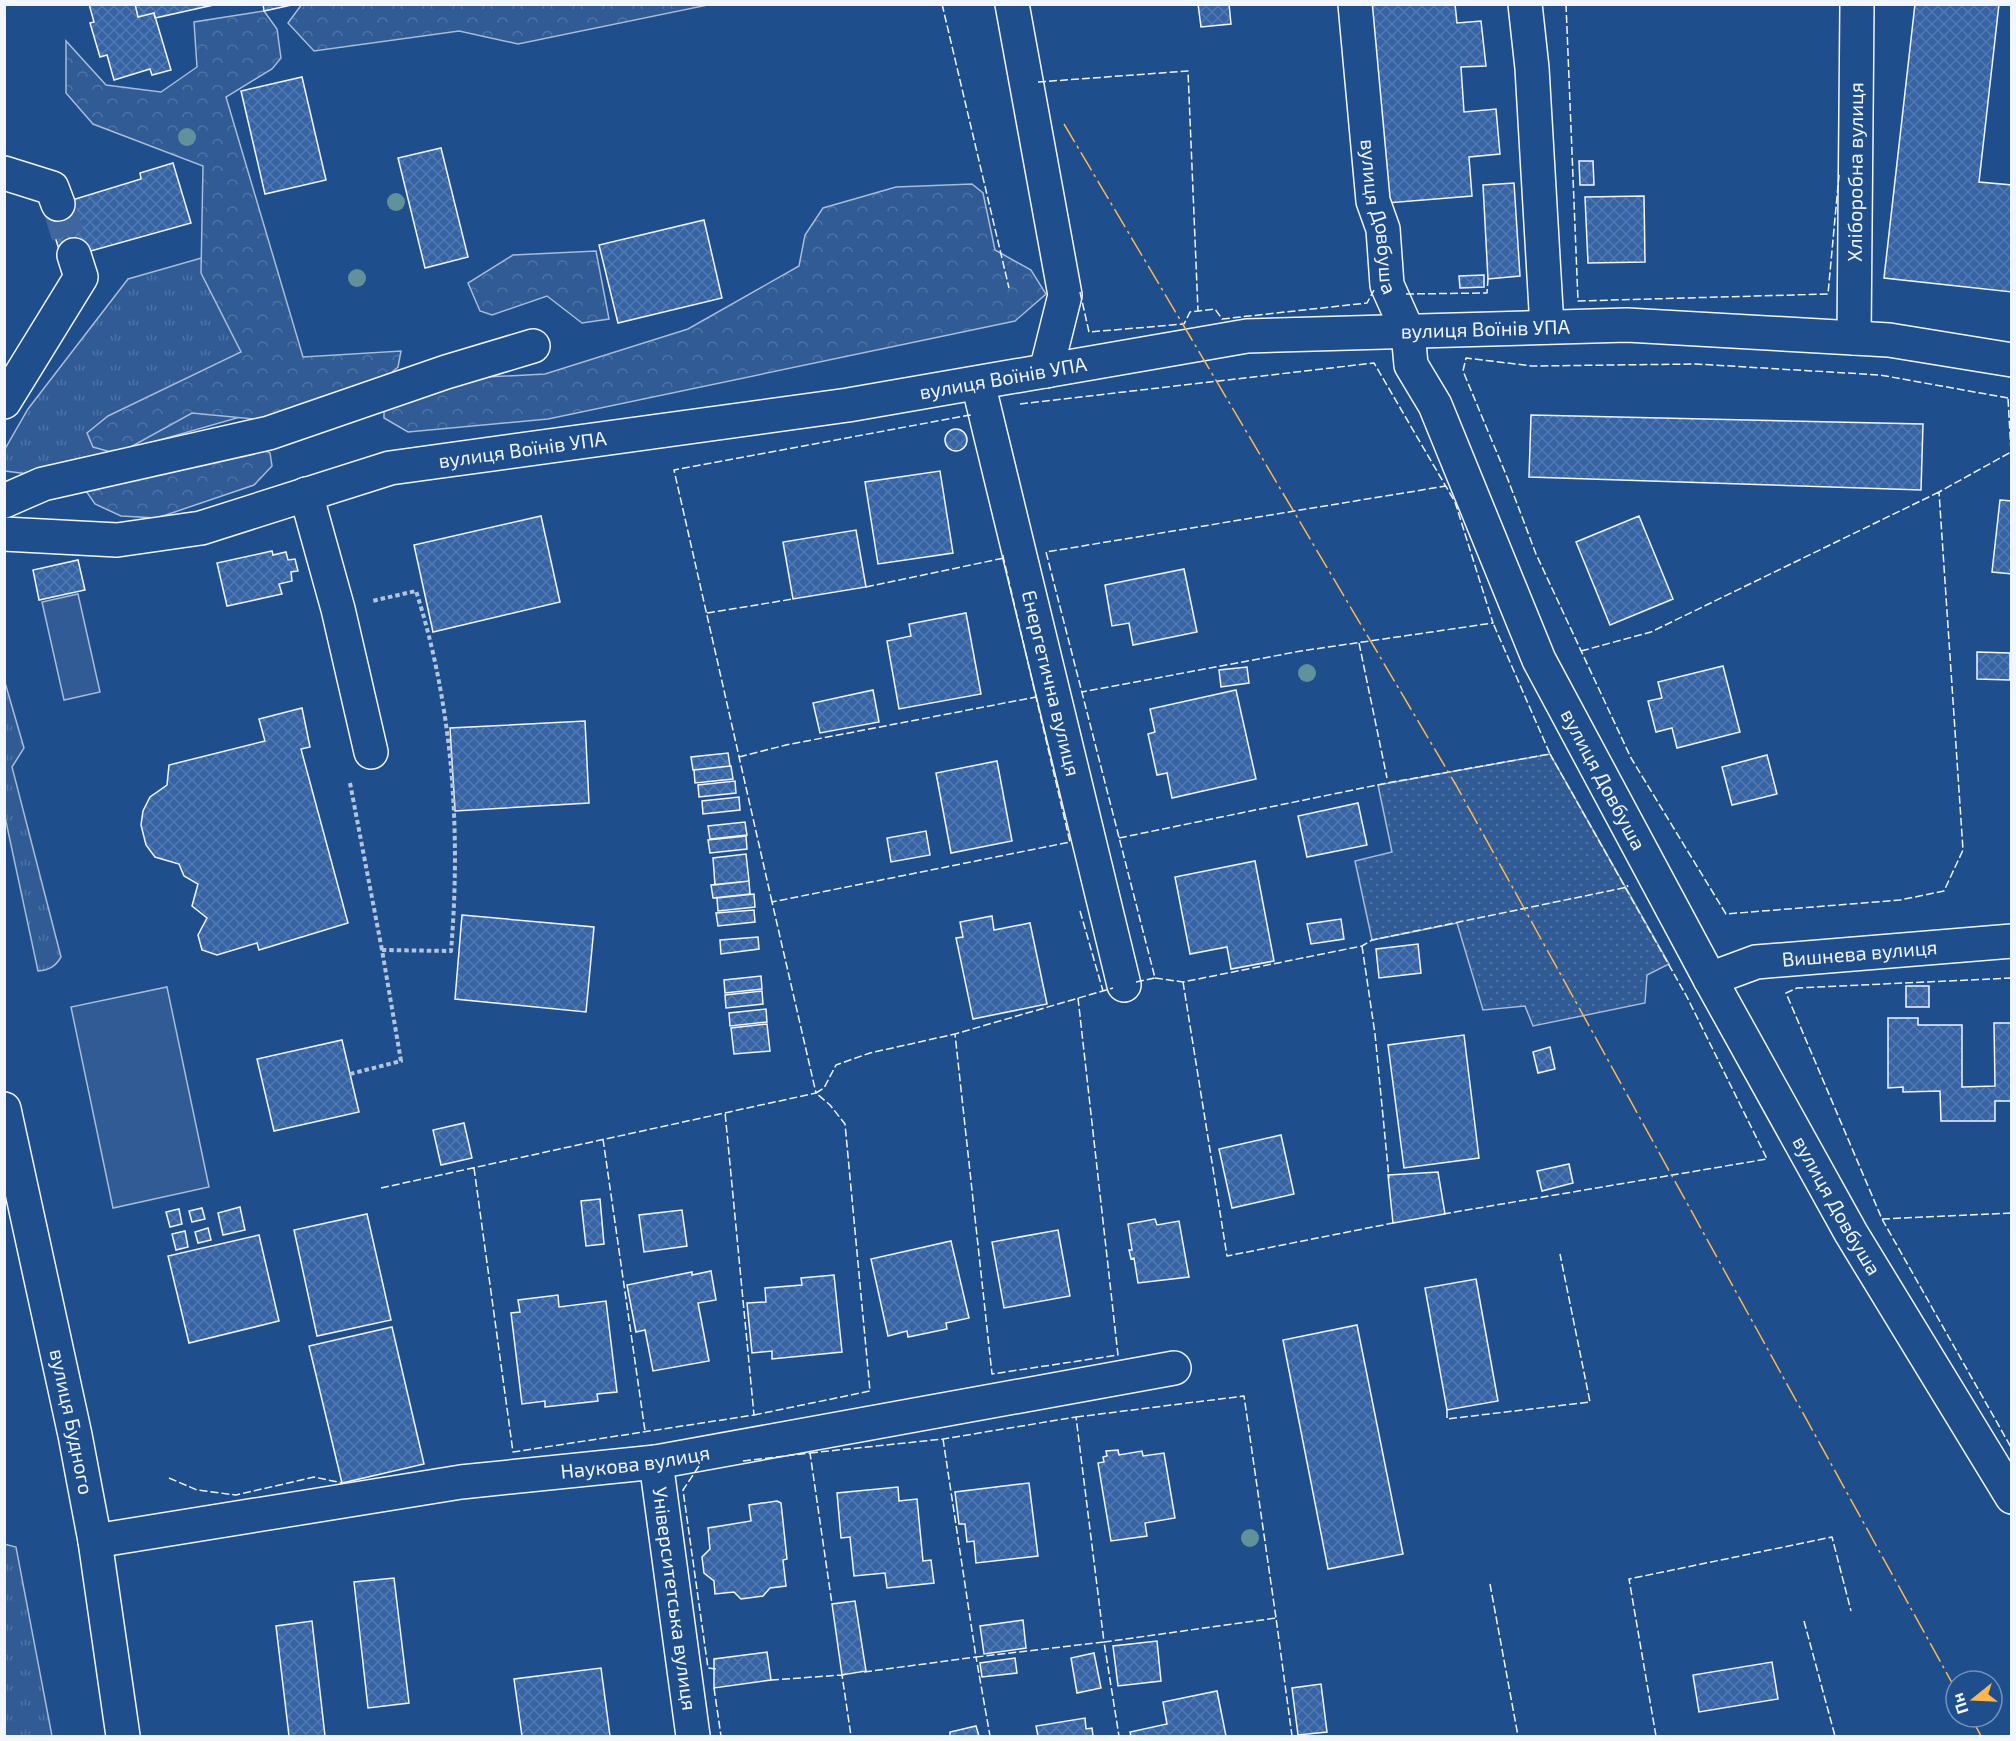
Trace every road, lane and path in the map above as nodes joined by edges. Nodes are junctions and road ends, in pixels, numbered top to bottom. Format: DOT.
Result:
graph roads {
  1 [pos="1012,4"];
  2 [pos="1355,4"];
  3 [pos="1524,4"];
  4 [pos="1857,4"];
  5 [pos="4,173"];
  6 [pos="58,204"];
  7 [pos="74,255"];
  8 [pos="1547,327"];
  9 [pos="1408,332"];
  10 [pos="1854,338"];
  11 [pos="533,346"];
  12 [pos="2012,360"];
  13 [pos="1046,371"];
  14 [pos="978,383"];
  15 [pos="4,402"];
  16 [pos="306,494"];
  17 [pos="4,501"];
  18 [pos="4,534"];
  19 [pos="338,609"];
  20 [pos="371,752"];
  21 [pos="2012,941"];
  22 [pos="382,950"];
  23 [pos="1710,979"];
  24 [pos="1124,985"];
  25 [pos="350,1074"];
  26 [pos="4,1109"];
  27 [pos="1174,1368"];
  28 [pos="656,1462"];
  29 [pos="2012,1497"];
  30 [pos="95,1541"];
  31 [pos="123,1737"];
  32 [pos="693,1737"];
  1 -- 13 [label="main road"];
  2 -- 9 [label="main road, вулиця Довбуша"];
  3 -- 8 [label="main road"];
  4 -- 10 [label="main road, Хліборобна вулиця"];
  5 -- 6 [label="main road"];
  7 -- 15 [label="main road"];
  8 -- 9 [label="main road, вулиця Воїнів УПА"];
  8 -- 10 [label="main road, вулиця Воїнів УПА"];
  9 -- 13 [label="main road, вулиця Воїнів УПА"];
  9 -- 23 [label="main road, вулиця Довбуша"];
  10 -- 12 [label="main road, вулиця Воїнів УПА"];
  11 -- 17 [label="main road"];
  13 -- 14 [label="main road, вулиця Воїнів УПА"];
  14 -- 16 [label="main road, вулиця Воїнів УПА"];
  14 -- 24 [label="main road, Енергетична вулиця"];
  16 -- 18 [label="main road, вулиця Воїнів УПА"];
  16 -- 19 [label="main road"];
  19 -- 20 [label="main road"];
  19 -- 22 [label="path"];
  20 -- 22 [label="path"];
  21 -- 23 [label="main road, Вишнева вулиця"];
  22 -- 25 [label="path"];
  23 -- 29 [label="main road, вулиця Довбуша"];
  26 -- 30 [label="main road, вулиця Будного"];
  27 -- 28 [label="main road, Наукова вулиця"];
  28 -- 30 [label="main road, Наукова вулиця"];
  28 -- 32 [label="main road, Університетська вулиця"];
  30 -- 31 [label="main road, вулиця Будного"];
}
